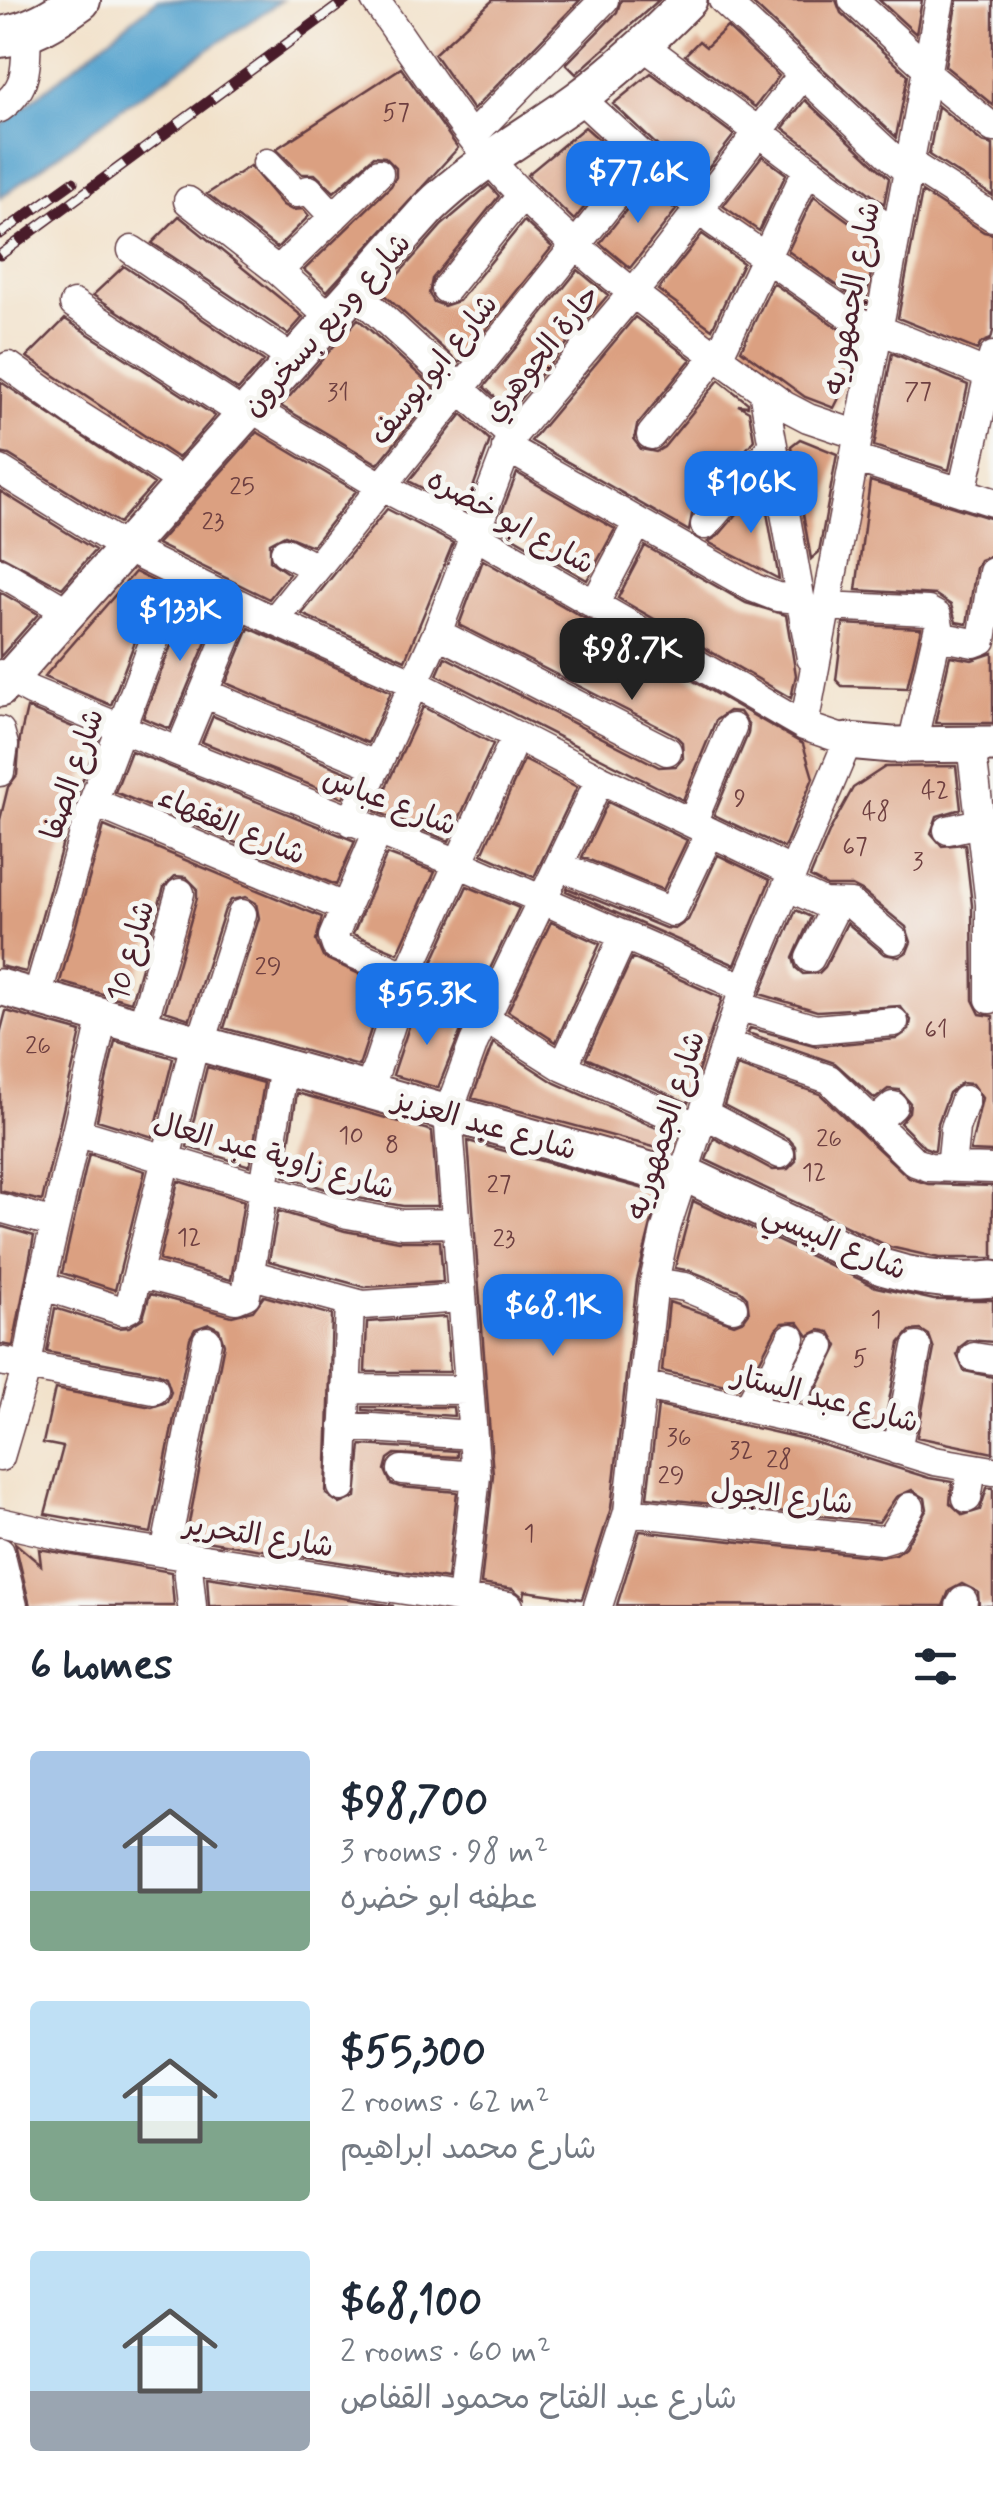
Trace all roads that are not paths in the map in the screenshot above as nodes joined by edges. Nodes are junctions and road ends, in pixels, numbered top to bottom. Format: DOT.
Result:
graph roads {
  1 [pos="80,0"];
  2 [pos="375,0"];
  3 [pos="604,0"];
  4 [pos="689,0"];
  5 [pos="723,0"];
  6 [pos="853,0"];
  7 [pos="940,0"];
  8 [pos="14,34"];
  9 [pos="644,46"];
  10 [pos="927,71"];
  11 [pos="803,74"];
  12 [pos="580,98"];
  13 [pos="0,108"];
  14 [pos="993,128"];
  15 [pos="756,132"];
  16 [pos="481,147"];
  17 [pos="644,158"];
  18 [pos="267,163"];
  19 [pos="908,167"];
  20 [pos="807,170"];
  21 [pos="378,173"];
  22 [pos="522,195"];
  23 [pos="188,201"];
  24 [pos="698,208"];
  25 [pos="334,217"];
  26 [pos="993,217"];
  27 [pos="896,235"];
  28 [pos="576,243"];
  29 [pos="132,250"];
  30 [pos="766,258"];
  31 [pos="278,271"];
  32 [pos="446,288"];
  33 [pos="355,292"];
  34 [pos="632,292"];
  35 [pos="74,304"];
  36 [pos="331,318"];
  37 [pos="878,332"];
  38 [pos="717,356"];
  39 [pos="294,360"];
  40 [pos="9,366"];
  41 [pos="992,369"];
  42 [pos="460,386"];
  43 [pos="764,390"];
  44 [pos="248,412"];
  45 [pos="651,435"];
  46 [pos="509,442"];
  47 [pos="773,445"];
  48 [pos="856,447"];
  49 [pos="0,470"];
  50 [pos="185,483"];
  51 [pos="381,486"];
  52 [pos="962,492"];
  53 [pos="993,502"];
  54 [pos="638,522"];
  55 [pos="705,525"];
  56 [pos="473,534"];
  57 [pos="127,549"];
  58 [pos="285,552"];
  59 [pos="316,568"];
  60 [pos="0,572"];
  61 [pos="993,572"];
  62 [pos="179,575"];
  63 [pos="813,602"];
  64 [pos="240,605"];
  65 [pos="594,605"];
  66 [pos="70,613"];
  67 [pos="274,622"];
  68 [pos="437,633"];
  69 [pos="937,636"];
  70 [pos="3,681"];
  71 [pos="414,684"];
  72 [pos="204,693"];
  73 [pos="804,726"];
  74 [pos="121,727"];
  75 [pos="732,728"];
  76 [pos="0,730"];
  77 [pos="516,736"];
  78 [pos="848,741"];
  79 [pos="912,744"];
  80 [pos="982,744"];
  81 [pos="668,751"];
  82 [pos="180,752"];
  83 [pos="376,766"];
  84 [pos="0,772"];
  85 [pos="600,779"];
  86 [pos="93,802"];
  87 [pos="351,822"];
  88 [pos="980,823"];
  89 [pos="701,828"];
  90 [pos="948,830"];
  91 [pos="377,833"];
  92 [pos="456,862"];
  93 [pos="558,866"];
  94 [pos="790,879"];
  95 [pos="180,894"];
  96 [pos="542,900"];
  97 [pos="837,904"];
  98 [pos="346,908"];
  99 [pos="242,914"];
  100 [pos="624,935"];
  101 [pos="894,940"];
  102 [pos="810,958"];
  103 [pos="407,976"];
  104 [pos="0,987"];
  105 [pos="38,997"];
  106 [pos="741,997"];
  107 [pos="990,999"];
  108 [pos="104,1016"];
  109 [pos="485,1019"];
  110 [pos="894,1022"];
  111 [pos="142,1027"];
  112 [pos="198,1043"];
  113 [pos="726,1044"];
  114 [pos="284,1067"];
  115 [pos="562,1067"];
  116 [pos="370,1091"];
  117 [pos="965,1100"];
  118 [pos="448,1113"];
  119 [pos="700,1120"];
  120 [pos="76,1132"];
  121 [pos="780,1154"];
  122 [pos="166,1159"];
  123 [pos="950,1168"];
  124 [pos="993,1168"];
  125 [pos="682,1175"];
  126 [pos="262,1188"];
  127 [pos="0,1208"];
  128 [pos="456,1222"];
  129 [pos="55,1223"];
  130 [pos="138,1272"];
  131 [pos="249,1274"];
  132 [pos="993,1279"];
  133 [pos="654,1282"];
  134 [pos="41,1285"];
  135 [pos="462,1298"];
  136 [pos="350,1304"];
  137 [pos="733,1307"];
  138 [pos="791,1338"];
  139 [pos="207,1341"];
  140 [pos="821,1347"];
  141 [pos="917,1347"];
  142 [pos="13,1364"];
  143 [pos="770,1377"];
  144 [pos="642,1385"];
  145 [pos="346,1388"];
  146 [pos="154,1390"];
  147 [pos="469,1390"];
  148 [pos="748,1408"];
  149 [pos="344,1426"];
  150 [pos="472,1435"];
  151 [pos="897,1450"];
  152 [pos="0,1456"];
  153 [pos="402,1470"];
  154 [pos="983,1470"];
  155 [pos="476,1476"];
  156 [pos="342,1486"];
  157 [pos="967,1498"];
  158 [pos="910,1507"];
  159 [pos="628,1512"];
  160 [pos="0,1522"];
  161 [pos="0,1552"];
  162 [pos="176,1555"];
  163 [pos="475,1602"];
  164 [pos="13,1606"];
  165 [pos="192,1606"];
  166 [pos="509,1606"];
  167 [pos="598,1606"];
  1 -- 8 [label="main road"];
  2 -- 16 [label="street"];
  3 -- 16 [label="street"];
  4 -- 9 [label="street, شارع وديع بسخرون"];
  5 -- 11 [label="street"];
  6 -- 10 [label="street"];
  7 -- 10 [label="street, شارع الجمهوريه"];
  8 -- 13 [label="street"];
  9 -- 12 [label="street, شارع وديع بسخرون"];
  9 -- 15 [label="street"];
  10 -- 14 [label="street"];
  10 -- 19 [label="street, شارع الجمهوريه"];
  11 -- 15 [label="street, حارة الجوهري"];
  11 -- 19 [label="street"];
  12 -- 16 [label="street, شارع وديع بسخرون"];
  12 -- 17 [label="street"];
  15 -- 20 [label="street"];
  15 -- 24 [label="street, حارة الجوهري"];
  16 -- 22 [label="street"];
  16 -- 33 [label="street, شارع وديع بسخرون"];
  17 -- 24 [label="street"];
  17 -- 28 [label="street, شارع ابو يوسف"];
  18 -- 25 [label="street"];
  19 -- 26 [label="street"];
  19 -- 27 [label="street, شارع الجمهوريه"];
  20 -- 27 [label="street"];
  20 -- 30 [label="street"];
  21 -- 25 [label="street"];
  22 -- 28 [label="street"];
  22 -- 32 [label="street"];
  23 -- 31 [label="street"];
  24 -- 30 [label="street"];
  24 -- 34 [label="street, حارة الجوهري"];
  25 -- 31 [label="street"];
  27 -- 37 [label="street, شارع الجمهوريه"];
  28 -- 34 [label="street"];
  28 -- 42 [label="street, شارع ابو يوسف"];
  29 -- 39 [label="street"];
  30 -- 37 [label="street"];
  30 -- 38 [label="street"];
  31 -- 36 [label="street"];
  33 -- 36 [label="street, شارع وديع بسخرون"];
  33 -- 42 [label="street"];
  34 -- 38 [label="street"];
  34 -- 46 [label="street, حارة الجوهري"];
  35 -- 44 [label="street, شارع ابو خضره"];
  36 -- 39 [label="street, شارع وديع بسخرون"];
  37 -- 41 [label="street"];
  37 -- 48 [label="street, شارع الجمهوريه"];
  38 -- 43 [label="street"];
  38 -- 45 [label="street"];
  39 -- 44 [label="street, شارع وديع بسخرون"];
  40 -- 50 [label="street"];
  41 -- 52 [label="street"];
  42 -- 46 [label="street"];
  42 -- 51 [label="street, شارع ابو يوسف"];
  43 -- 47 [label="street"];
  43 -- 48 [label="street"];
  44 -- 50 [label="street, شارع وديع بسخرون"];
  44 -- 51 [label="street, شارع ابو خضره"];
  46 -- 54 [label="street"];
  46 -- 56 [label="street, حارة الجوهري"];
  47 -- 55 [label="street"];
  47 -- 63 [label="street"];
  48 -- 52 [label="street"];
  48 -- 63 [label="street, شارع الجمهوريه"];
  49 -- 57 [label="street"];
  50 -- 57 [label="street, شارع وديع بسخرون"];
  51 -- 56 [label="street, شارع ابو خضره"];
  51 -- 59 [label="street, شارع ابو يوسف"];
  52 -- 53 [label="street"];
  54 -- 63 [label="street"];
  54 -- 65 [label="street"];
  56 -- 65 [label="street, شارع ابو خضره"];
  56 -- 68 [label="street, حارة الجوهري"];
  57 -- 62 [label="street"];
  57 -- 66 [label="street, شارع وديع بسخرون"];
  58 -- 59 [label="street"];
  59 -- 67 [label="street, شارع ابو يوسف"];
  60 -- 66 [label="street"];
  61 -- 69 [label="street"];
  62 -- 64 [label="street"];
  62 -- 74 [label="street, شارع الصفا"];
  63 -- 69 [label="street"];
  63 -- 73 [label="street, شارع الجمهوريه"];
  64 -- 67 [label="street"];
  64 -- 72 [label="street"];
  65 -- 73 [label="street, شارع ابو خضره"];
  66 -- 70 [label="street, شارع وديع بسخرون"];
  67 -- 71 [label="street"];
  68 -- 71 [label="street, حارة الجوهري"];
  68 -- 81 [label="street"];
  69 -- 79 [label="street"];
  70 -- 74 [label="street, شارع عباس"];
  71 -- 77 [label="street"];
  71 -- 83 [label="street, حارة الجوهري"];
  72 -- 82 [label="street"];
  72 -- 83 [label="street"];
  73 -- 78 [label="street, شارع ابو خضره"];
  74 -- 82 [label="street, شارع عباس"];
  74 -- 86 [label="street, شارع الصفا"];
  75 -- 89 [label="street"];
  76 -- 84 [label="street"];
  77 -- 85 [label="street"];
  77 -- 92 [label="street"];
  78 -- 79 [label="street"];
  78 -- 94 [label="street, شارع الجمهوريه"];
  79 -- 80 [label="street"];
  80 -- 88 [label="street"];
  82 -- 87 [label="street, شارع عباس"];
  83 -- 87 [label="street, حارة الجوهري"];
  85 -- 89 [label="street"];
  85 -- 93 [label="street"];
  86 -- 98 [label="street, شارع الفقهاء"];
  86 -- 105 [label="street, شارع الصفا"];
  87 -- 91 [label="street, شارع عباس"];
  88 -- 90 [label="street"];
  88 -- 107 [label="street"];
  89 -- 93 [label="street"];
  89 -- 94 [label="street"];
  91 -- 92 [label="street, شارع عباس"];
  91 -- 98 [label="street"];
  92 -- 96 [label="street, شارع عباس"];
  92 -- 103 [label="street"];
  93 -- 96 [label="street"];
  94 -- 97 [label="street"];
  94 -- 106 [label="street, شارع الجمهوريه"];
  95 -- 111 [label="street, شارع 10"];
  96 -- 100 [label="street, شارع عباس"];
  96 -- 109 [label="street"];
  97 -- 101 [label="street"];
  97 -- 102 [label="street"];
  98 -- 103 [label="street"];
  99 -- 112 [label="street"];
  100 -- 106 [label="street, شارع عباس"];
  100 -- 115 [label="street"];
  103 -- 109 [label="street"];
  103 -- 116 [label="street"];
  104 -- 105 [label="street, شارع عبد العزيز"];
  105 -- 108 [label="street, شارع عبد العزيز"];
  106 -- 110 [label="street, شارع عباس"];
  106 -- 113 [label="street, شارع الجمهوريه"];
  108 -- 111 [label="street, شارع عبد العزيز"];
  108 -- 120 [label="street"];
  109 -- 115 [label="street"];
  109 -- 118 [label="street"];
  111 -- 112 [label="street, شارع عبد العزيز"];
  112 -- 114 [label="street, شارع عبد العزيز"];
  112 -- 122 [label="street"];
  113 -- 119 [label="street, شارع الجمهوريه"];
  113 -- 123 [label="street"];
  114 -- 116 [label="street, شارع عبد العزيز"];
  114 -- 126 [label="street"];
  115 -- 119 [label="street"];
  116 -- 118 [label="street, شارع عبد العزيز"];
  117 -- 123 [label="street"];
  118 -- 125 [label="street, شارع عبد العزيز"];
  118 -- 128 [label="street"];
  119 -- 121 [label="street"];
  119 -- 125 [label="street, شارع الجمهوريه"];
  120 -- 122 [label="street, شارع زاوية عبد العال"];
  120 -- 129 [label="street"];
  122 -- 126 [label="street, شارع زاوية عبد العال"];
  122 -- 130 [label="street"];
  123 -- 124 [label="street"];
  125 -- 132 [label="street, شارع البيسي"];
  125 -- 133 [label="street, شارع الجمهوريه"];
  126 -- 128 [label="street, شارع زاوية عبد العال"];
  126 -- 131 [label="street"];
  127 -- 129 [label="street"];
  128 -- 135 [label="street"];
  129 -- 134 [label="street"];
  130 -- 131 [label="street"];
  130 -- 134 [label="street"];
  131 -- 136 [label="street"];
  133 -- 137 [label="street"];
  133 -- 144 [label="street, شارع الجمهوريه"];
  134 -- 142 [label="street"];
  135 -- 136 [label="street"];
  135 -- 147 [label="street"];
  136 -- 145 [label="street"];
  138 -- 143 [label="street"];
  139 -- 162 [label="street"];
  140 -- 143 [label="street"];
  141 -- 151 [label="street"];
  142 -- 146 [label="street"];
  142 -- 152 [label="street"];
  143 -- 148 [label="street"];
  144 -- 148 [label="street, شارع عبد الستار"];
  144 -- 159 [label="street, شارع الجمهوريه"];
  145 -- 147 [label="street"];
  145 -- 149 [label="street"];
  147 -- 150 [label="street"];
  148 -- 151 [label="street, شارع عبد الستار"];
  149 -- 150 [label="street"];
  149 -- 156 [label="street"];
  150 -- 155 [label="street"];
  151 -- 154 [label="street, شارع عبد الستار"];
  153 -- 155 [label="street"];
  154 -- 157 [label="street"];
  155 -- 163 [label="street"];
  158 -- 159 [label="street, شارع الجول"];
  159 -- 167 [label="street, شارع الجمهوريه"];
  160 -- 162 [label="street, شارع التحرير"];
  161 -- 164 [label="street"];
  162 -- 163 [label="street, شارع التحرير"];
  162 -- 165 [label="street"];
  163 -- 166 [label="street, شارع التحرير"];
}
